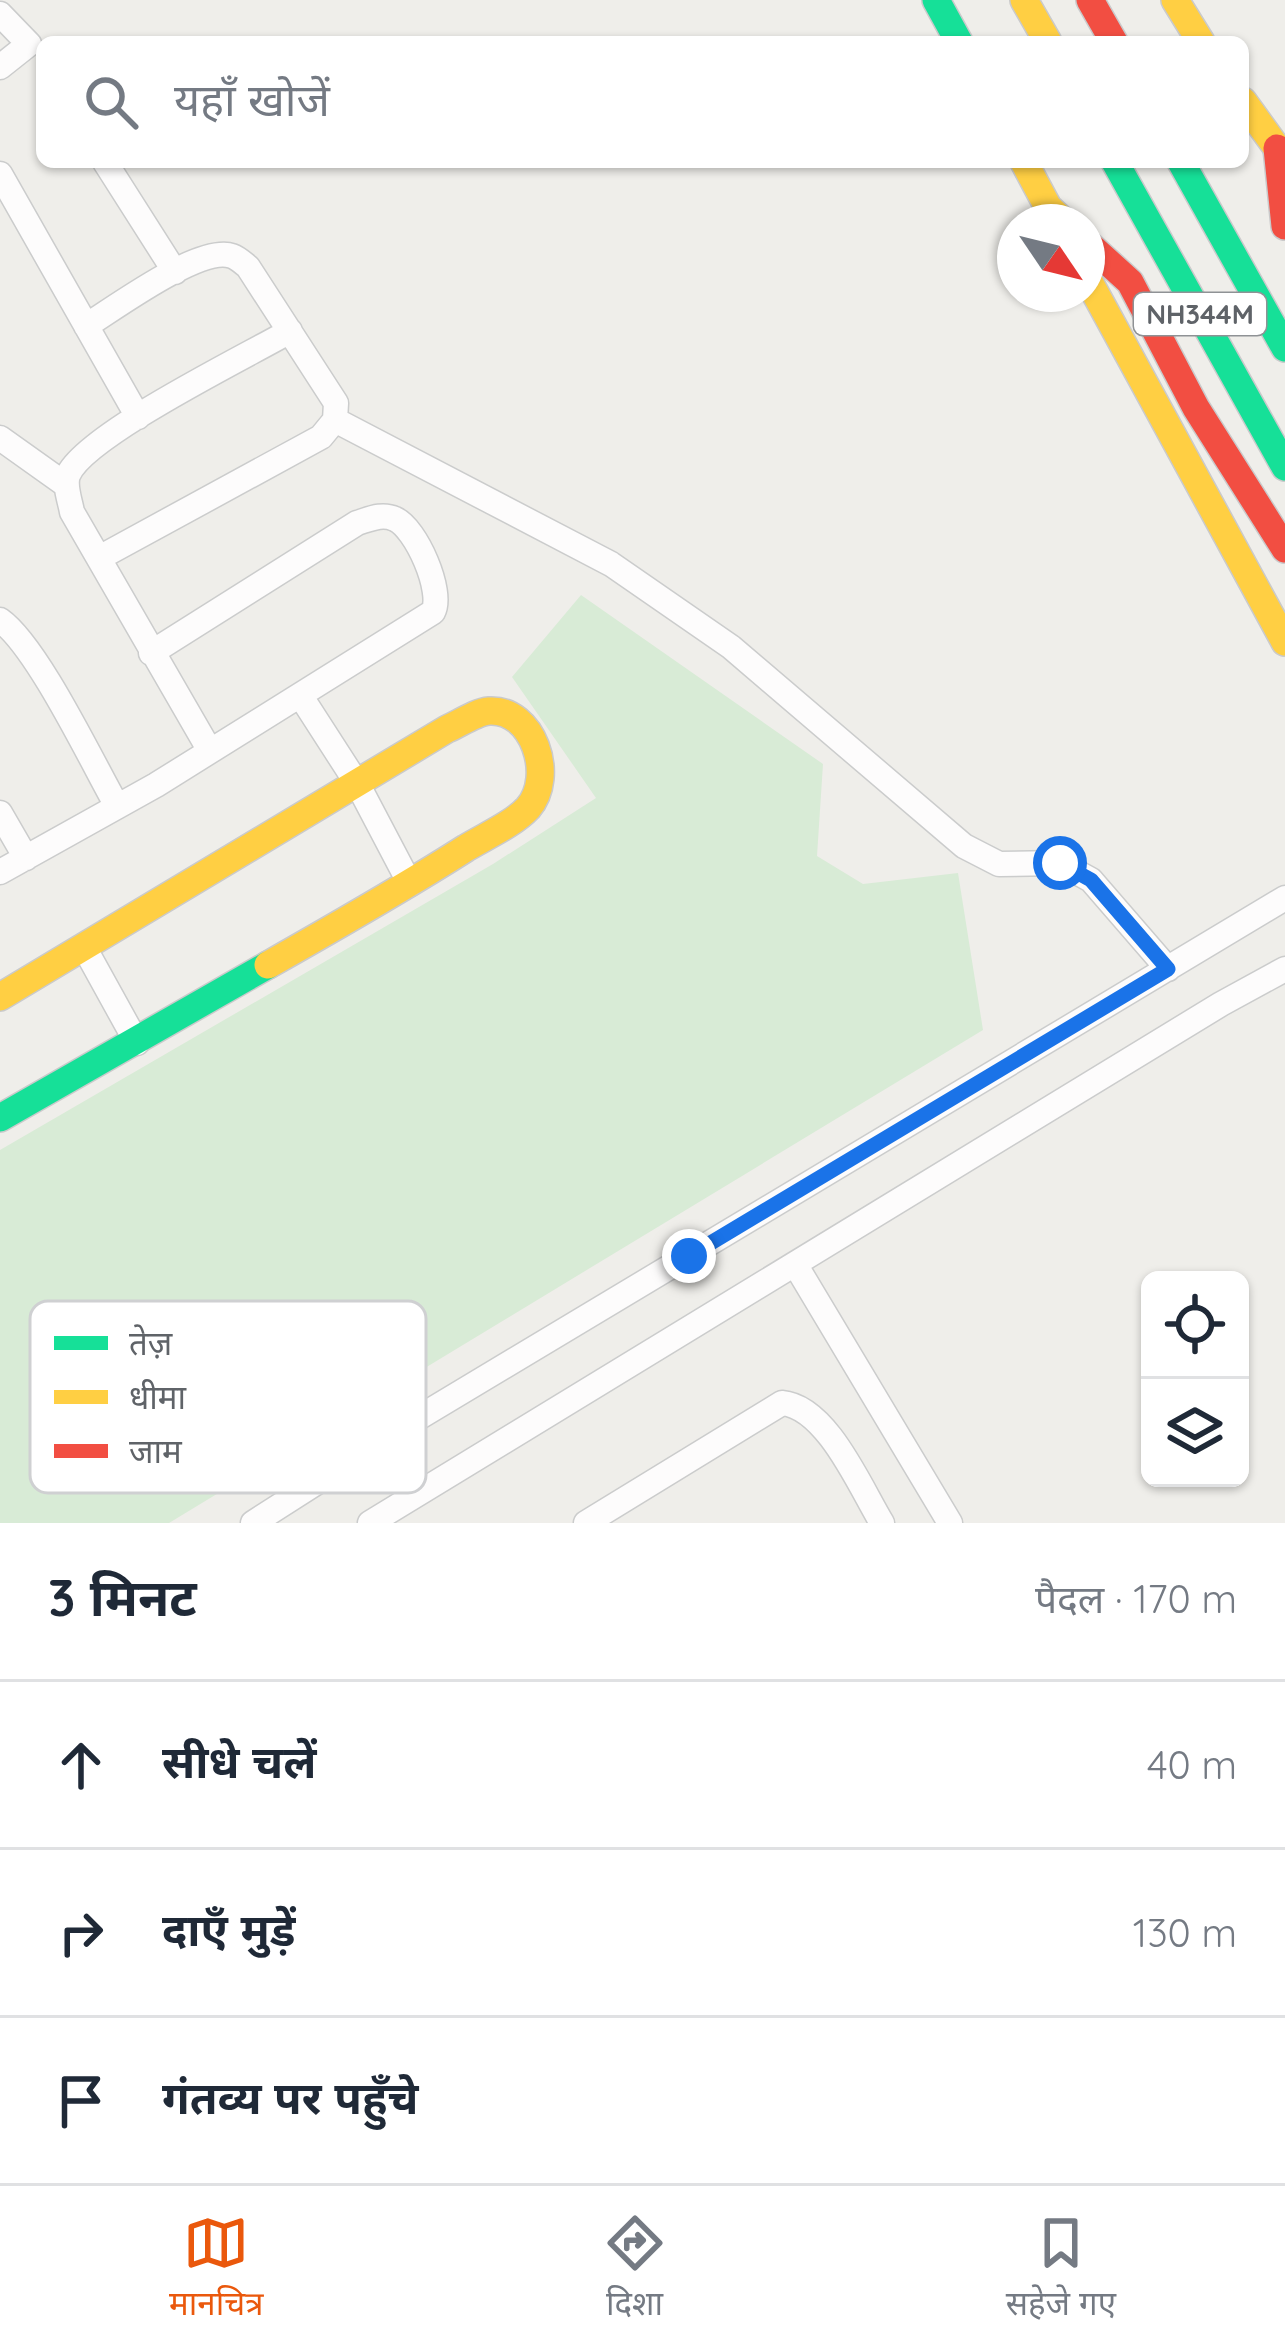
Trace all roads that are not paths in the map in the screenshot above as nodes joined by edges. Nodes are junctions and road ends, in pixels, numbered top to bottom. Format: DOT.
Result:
graph roads {
  1 [pos="936,0"];
  2 [pos="1024,0"];
  3 [pos="1090,0"];
  4 [pos="1175,0"];
  5 [pos="0,14"];
  6 [pos="955,36"];
  7 [pos="1045,36"];
  8 [pos="1111,36"];
  9 [pos="1197,36"];
  10 [pos="36,54"];
  11 [pos="0,68"];
  12 [pos="1249,109"];
  13 [pos="1281,154"];
  14 [pos="109,168"];
  15 [pos="1027,168"];
  16 [pos="1118,168"];
  17 [pos="1184,168"];
  18 [pos="0,174"];
  19 [pos="1048,204"];
  20 [pos="1285,226"];
  21 [pos="1105,259"];
  22 [pos="175,272"];
  23 [pos="1105,311"];
  24 [pos="86,326"];
  25 [pos="290,332"];
  26 [pos="1285,348"];
  27 [pos="138,417"];
  28 [pos="335,420"];
  29 [pos="0,439"];
  30 [pos="1285,467"];
  31 [pos="66,485"];
  32 [pos="1285,549"];
  33 [pos="99,558"];
  34 [pos="0,620"];
  35 [pos="1285,643"];
  36 [pos="151,653"];
  37 [pos="301,695"];
  38 [pos="210,751"];
  39 [pos="358,785"];
  40 [pos="117,806"];
  41 [pos="0,813"];
  42 [pos="26,858"];
  43 [pos="0,872"];
  44 [pos="410,884"];
  45 [pos="1285,898"];
  46 [pos="84,947"];
  47 [pos="1168,969"];
  48 [pos="1285,969"];
  49 [pos="0,997"];
  50 [pos="137,1043"];
  51 [pos="0,1118"];
  52 [pos="795,1264"];
  53 [pos="426,1413"];
  54 [pos="426,1489"];
  55 [pos="300,1493"];
  56 [pos="419,1493"];
  57 [pos="875,1521"];
  58 [pos="253,1523"];
  59 [pos="370,1523"];
  60 [pos="586,1523"];
  61 [pos="950,1523"];
  1 -- 6 [label="main road"];
  2 -- 7 [label="main road"];
  3 -- 8 [label="main road"];
  4 -- 9 [label="main road"];
  5 -- 10 [label="street"];
  10 -- 11 [label="street"];
  12 -- 13 [label="main road"];
  13 -- 20 [label="main road"];
  14 -- 22 [label="street"];
  15 -- 19 [label="main road"];
  16 -- 30 [label="main road, NH344M"];
  17 -- 26 [label="main road, NH344M"];
  18 -- 24 [label="street"];
  21 -- 32 [label="main road"];
  22 -- 24 [label="street"];
  22 -- 25 [label="street"];
  23 -- 35 [label="main road"];
  24 -- 27 [label="street"];
  25 -- 27 [label="street"];
  25 -- 28 [label="street"];
  27 -- 31 [label="street"];
  28 -- 33 [label="street"];
  28 -- 47 [label="street"];
  29 -- 31 [label="street"];
  31 -- 33 [label="street"];
  33 -- 36 [label="street"];
  34 -- 40 [label="street"];
  36 -- 37 [label="street"];
  36 -- 38 [label="street"];
  37 -- 38 [label="street"];
  37 -- 39 [label="street"];
  38 -- 40 [label="street"];
  39 -- 44 [label="street"];
  39 -- 44 [label="main road"];
  39 -- 46 [label="main road"];
  40 -- 42 [label="street"];
  41 -- 42 [label="street"];
  42 -- 43 [label="street"];
  44 -- 50 [label="main road"];
  45 -- 47 [label="street"];
  46 -- 49 [label="main road"];
  46 -- 50 [label="street"];
  47 -- 53 [label="street"];
  48 -- 52 [label="street"];
  50 -- 51 [label="main road"];
  52 -- 54 [label="street"];
  52 -- 61 [label="street"];
  55 -- 58 [label="street"];
  56 -- 59 [label="street"];
  57 -- 60 [label="street"];
}
